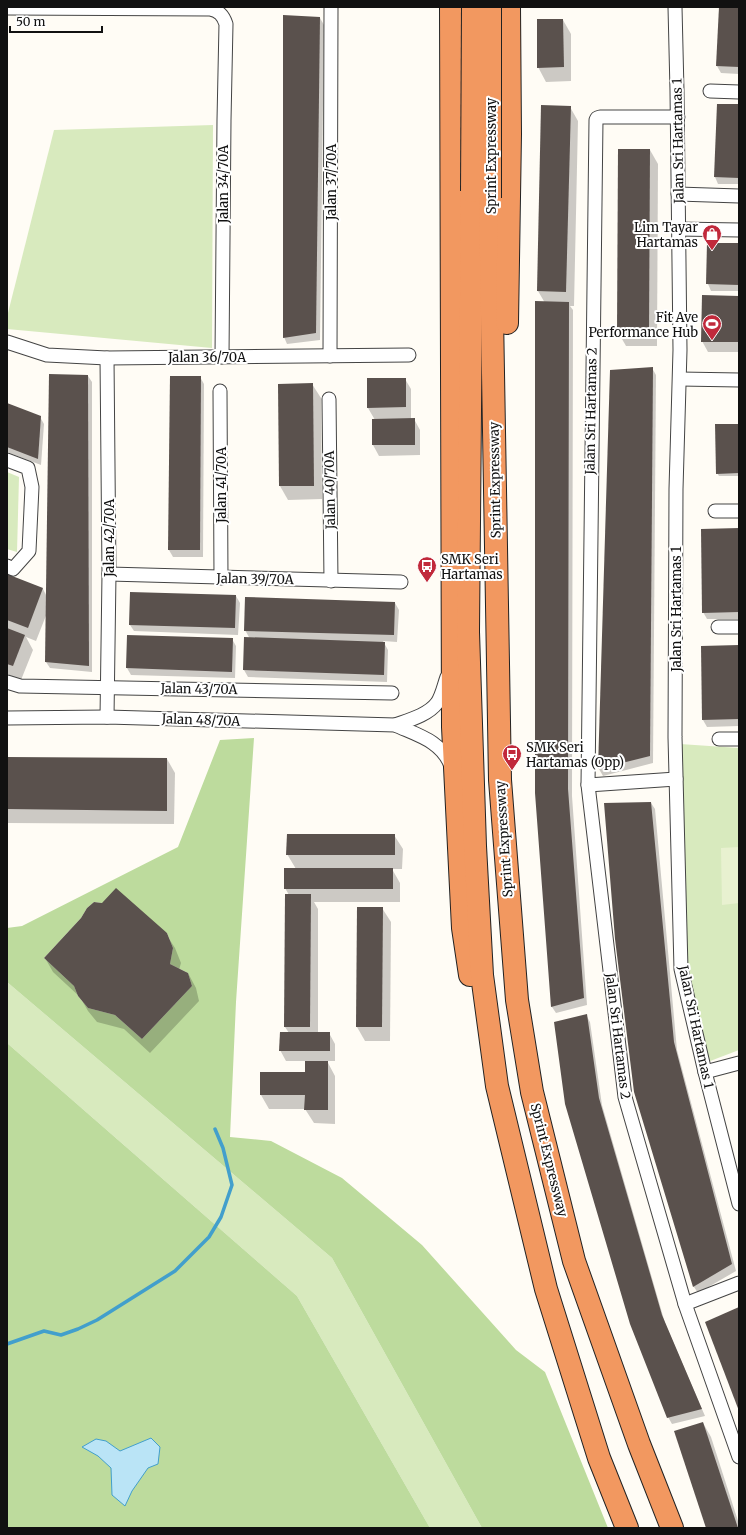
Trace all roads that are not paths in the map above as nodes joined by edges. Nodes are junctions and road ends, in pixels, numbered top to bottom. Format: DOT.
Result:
graph roads {
  1 [pos="445,7"];
  2 [pos="473,7"];
  3 [pos="490,7"];
  4 [pos="675,7"];
  5 [pos="7,8"];
  6 [pos="331,8"];
  7 [pos="511,13"];
  8 [pos="451,17"];
  9 [pos="710,91"];
  10 [pos="739,92"];
  11 [pos="678,117"];
  12 [pos="678,194"];
  13 [pos="481,195"];
  14 [pos="739,196"];
  15 [pos="678,229"];
  16 [pos="739,230"];
  17 [pos="7,342"];
  18 [pos="409,355"];
  19 [pos="330,356"];
  20 [pos="222,357"];
  21 [pos="107,358"];
  22 [pos="680,379"];
  23 [pos="739,380"];
  24 [pos="220,391"];
  25 [pos="329,399"];
  26 [pos="7,460"];
  27 [pos="715,511"];
  28 [pos="739,511"];
  29 [pos="7,566"];
  30 [pos="109,574"];
  31 [pos="221,578"];
  32 [pos="331,581"];
  33 [pos="401,582"];
  34 [pos="718,627"];
  35 [pos="739,627"];
  36 [pos="452,652"];
  37 [pos="7,682"];
  38 [pos="108,688"];
  39 [pos="392,693"];
  40 [pos="498,698"];
  41 [pos="7,718"];
  42 [pos="107,718"];
  43 [pos="395,725"];
  44 [pos="719,739"];
  45 [pos="739,739"];
  46 [pos="676,779"];
  47 [pos="588,785"];
  48 [pos="456,786"];
  49 [pos="739,1062"];
  50 [pos="704,1072"];
  51 [pos="497,1086"];
  52 [pos="739,1204"];
  53 [pos="739,1283"];
  54 [pos="685,1304"];
  55 [pos="739,1457"];
  56 [pos="627,1528"];
  57 [pos="672,1528"];
  1 -- 8 [label="highway"];
  2 -- 13 [label="highway, Sprint Expressway, bridge"];
  3 -- 13 [label="highway, Sprint Expressway, bridge"];
  4 -- 11 [label="street, Jalan Sri Hartamas 1"];
  5 -- 20 [label="street, Jalan 34/70A"];
  6 -- 19 [label="street, Jalan 37/70A"];
  7 -- 8 [label="highway"];
  7 -- 40 [label="highway"];
  8 -- 36 [label="highway"];
  9 -- 10 [label="street"];
  11 -- 12 [label="street, Jalan Sri Hartamas 1"];
  11 -- 47 [label="street, Jalan Sri Hartamas 2"];
  12 -- 14 [label="street"];
  12 -- 15 [label="street, Jalan Sri Hartamas 1"];
  13 -- 40 [label="highway, Sprint Expressway"];
  13 -- 51 [label="highway, Sprint Expressway"];
  15 -- 16 [label="street"];
  15 -- 22 [label="street, Jalan Sri Hartamas 1"];
  17 -- 21 [label="street, Jalan 36/70A"];
  18 -- 19 [label="street, Jalan 36/70A"];
  19 -- 20 [label="street, Jalan 36/70A"];
  20 -- 21 [label="street, Jalan 36/70A"];
  21 -- 30 [label="street, Jalan 42/70A"];
  22 -- 23 [label="street"];
  22 -- 46 [label="street, Jalan Sri Hartamas 1"];
  24 -- 31 [label="street, Jalan 41/70A"];
  25 -- 32 [label="street, Jalan 40/70A"];
  26 -- 29 [label="street"];
  27 -- 28 [label="street"];
  30 -- 31 [label="street, Jalan 39/70A"];
  30 -- 38 [label="street, Jalan 42/70A"];
  31 -- 32 [label="street, Jalan 39/70A"];
  32 -- 33 [label="street, Jalan 39/70A"];
  34 -- 35 [label="street"];
  36 -- 43 [label="street, Jalan 48/70A"];
  36 -- 48 [label="highway"];
  37 -- 38 [label="street, Jalan 43/70A"];
  38 -- 39 [label="street, Jalan 43/70A"];
  38 -- 42 [label="street, Jalan 42/70A"];
  40 -- 57 [label="highway, Sprint Expressway"];
  41 -- 42 [label="street, Jalan 48/70A"];
  42 -- 43 [label="street, Jalan 48/70A"];
  43 -- 48 [label="street, Jalan 48/70A"];
  44 -- 45 [label="street"];
  46 -- 47 [label="street"];
  46 -- 50 [label="street, Jalan Sri Hartamas 1"];
  47 -- 54 [label="street, Jalan Sri Hartamas 2"];
  48 -- 51 [label="highway"];
  49 -- 50 [label="street"];
  50 -- 52 [label="street, Jalan Sri Hartamas 1"];
  51 -- 56 [label="highway, Sprint Expressway"];
  53 -- 54 [label="street"];
  54 -- 55 [label="street, Jalan Sri Hartamas 2"];
}
